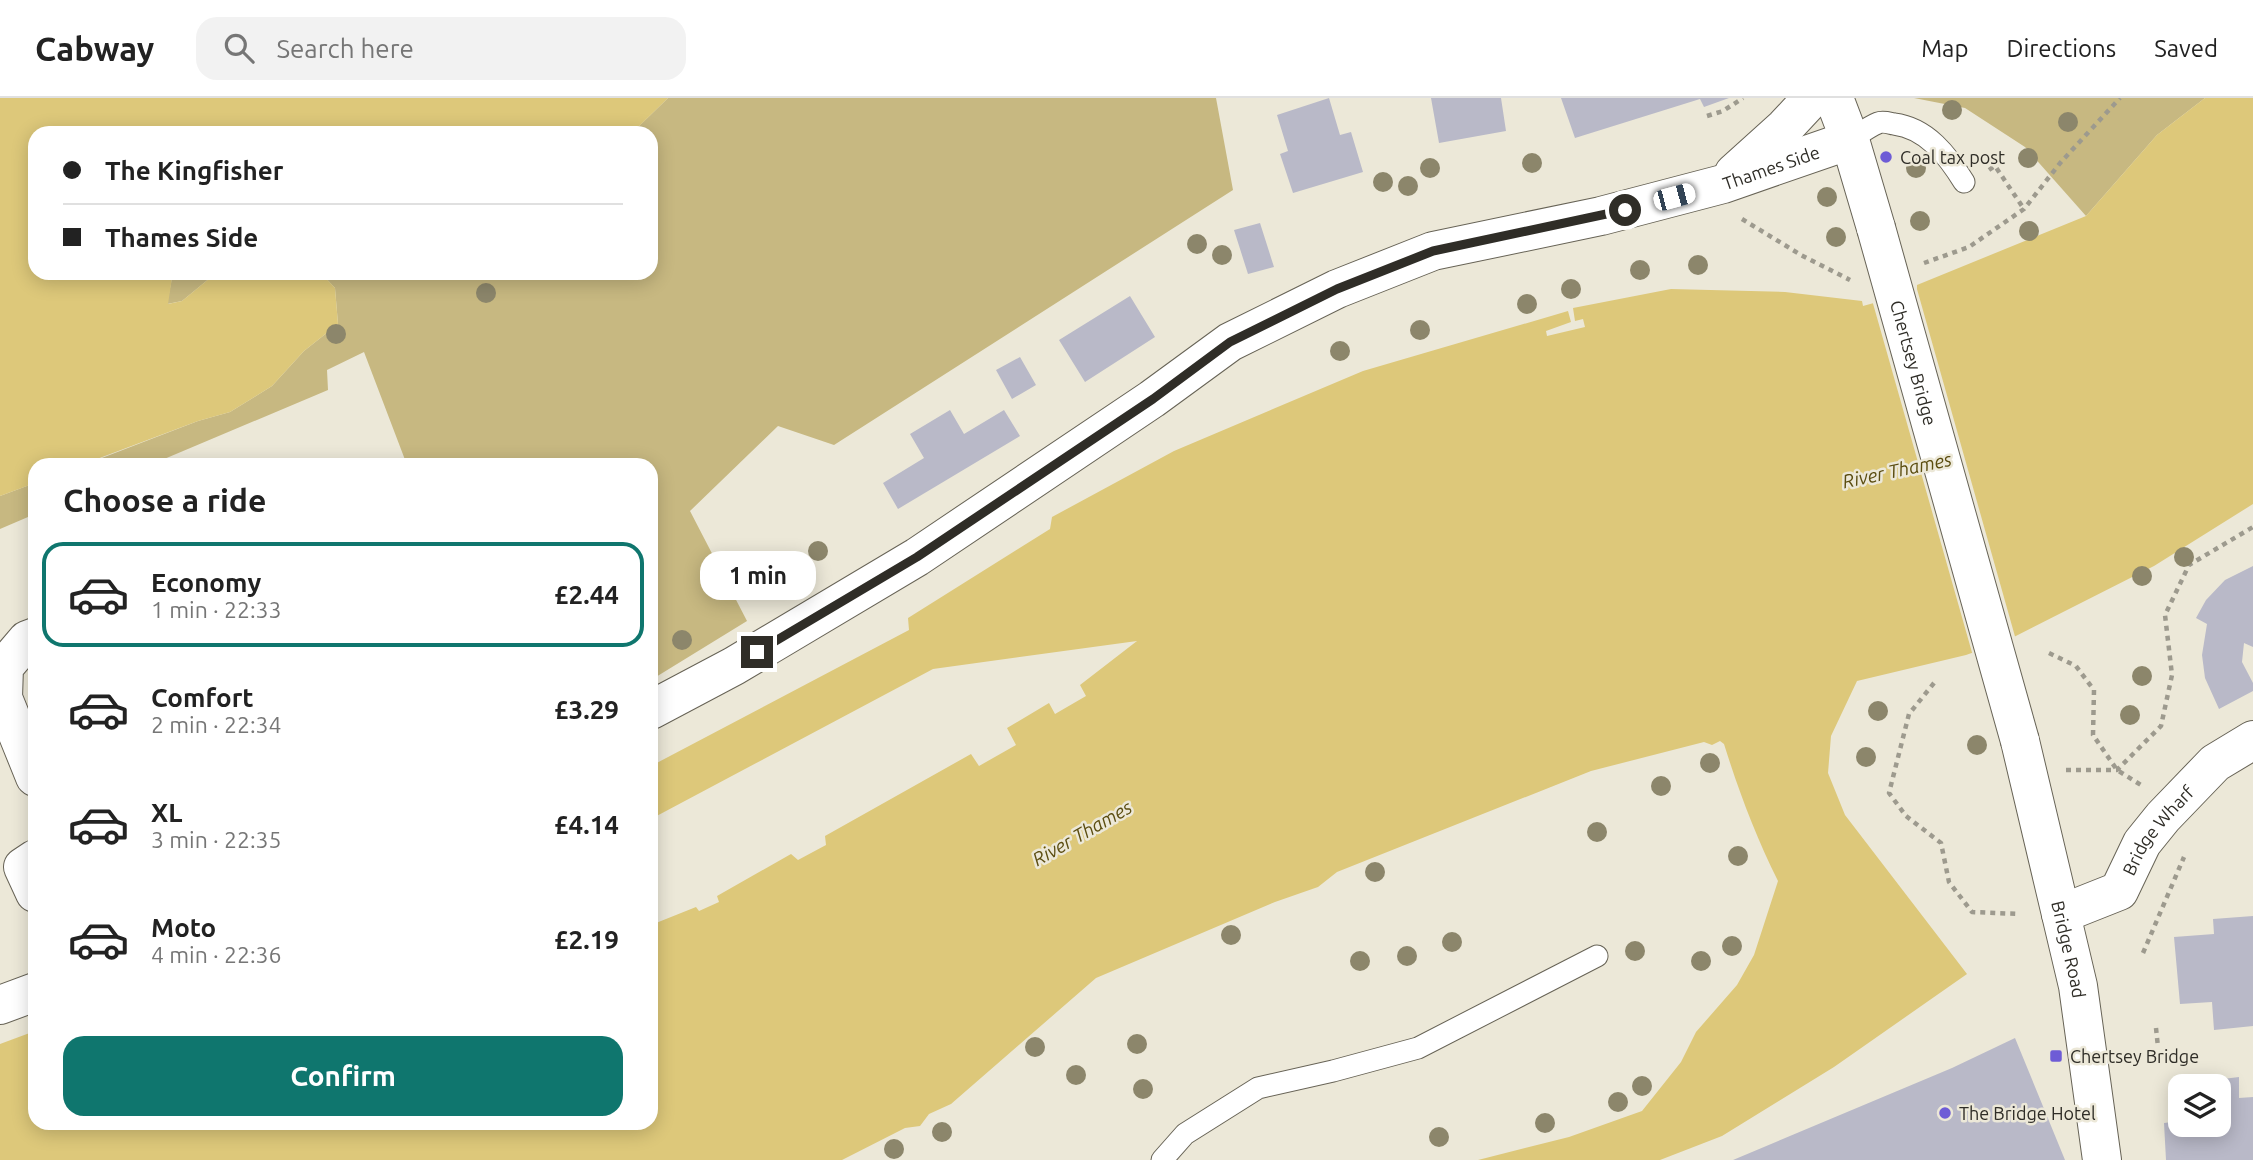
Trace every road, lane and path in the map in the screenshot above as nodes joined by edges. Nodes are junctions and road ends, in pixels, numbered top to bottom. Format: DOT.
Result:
graph roads {
  1 [pos="1743,98"];
  2 [pos="1812,98"];
  3 [pos="1834,98"];
  4 [pos="2120,98"];
  5 [pos="1707,116"];
  6 [pos="1850,140"];
  7 [pos="1964,182"];
  8 [pos="1727,198"];
  9 [pos="2024,209"];
  10 [pos="1919,265"];
  11 [pos="1857,283"];
  12 [pos="2253,527"];
  13 [pos="28,640"];
  14 [pos="2049,653"];
  15 [pos="1934,683"];
  16 [pos="658,706"];
  17 [pos="2253,740"];
  18 [pos="2020,741"];
  19 [pos="28,760"];
  20 [pos="2061,770"];
  21 [pos="2117,770"];
  22 [pos="2147,788"];
  23 [pos="2186,852"];
  24 [pos="2022,914"];
  25 [pos="2061,914"];
  26 [pos="2143,953"];
  27 [pos="1597,956"];
  28 [pos="28,994"];
  29 [pos="0,1004"];
  30 [pos="2157,1028"];
  31 [pos="2158,1047"];
  32 [pos="1162,1160"];
  33 [pos="2102,1160"];
  1 -- 5 [label="path"];
  2 -- 8 [label="street"];
  3 -- 6 [label="street, Chertsey Bridge"];
  4 -- 9 [label="path"];
  6 -- 7 [label="lane"];
  6 -- 8 [label="street, Thames Side"];
  6 -- 18 [label="street, Chertsey Bridge, bridge"];
  7 -- 9 [label="path"];
  8 -- 11 [label="path"];
  8 -- 16 [label="street, Thames Side"];
  9 -- 10 [label="path"];
  12 -- 21 [label="path"];
  13 -- 19 [label="street"];
  14 -- 21 [label="path"];
  15 -- 24 [label="path"];
  17 -- 25 [label="street, Bridge Wharf"];
  18 -- 25 [label="street, Bridge Road"];
  20 -- 21 [label="path"];
  21 -- 22 [label="path"];
  23 -- 26 [label="path"];
  25 -- 33 [label="street, Bridge Road"];
  27 -- 32 [label="lane"];
  28 -- 29 [label="street"];
  30 -- 31 [label="path"];
}
